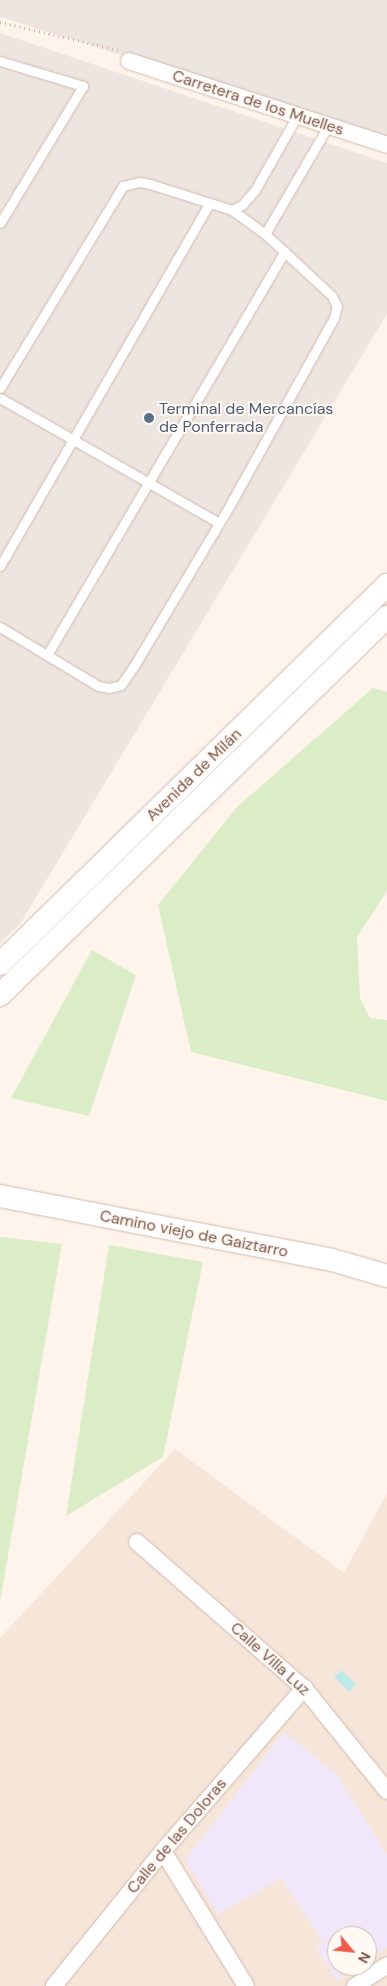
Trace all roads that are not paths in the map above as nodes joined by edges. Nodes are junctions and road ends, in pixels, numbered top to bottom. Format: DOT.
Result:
graph roads {
  1 [pos="0,61"];
  2 [pos="128,61"];
  3 [pos="297,116"];
  4 [pos="328,126"];
  5 [pos="387,145"];
  6 [pos="209,204"];
  7 [pos="232,210"];
  8 [pos="0,223"];
  9 [pos="265,234"];
  10 [pos="284,252"];
  11 [pos="0,388"];
  12 [pos="0,398"];
  13 [pos="72,438"];
  14 [pos="148,483"];
  15 [pos="219,523"];
  16 [pos="0,566"];
  17 [pos="387,585"];
  18 [pos="387,617"];
  19 [pos="0,628"];
  20 [pos="47,655"];
  21 [pos="0,964"];
  22 [pos="0,995"];
  23 [pos="0,1196"];
  24 [pos="387,1276"];
  25 [pos="137,1542"];
  26 [pos="304,1688"];
  27 [pos="387,1791"];
  28 [pos="163,1851"];
  29 [pos="387,1965"];
  30 [pos="54,1986"];
  31 [pos="246,1986"];
  32 [pos="355,1986"];
  1 -- 8 [label="lane"];
  2 -- 3 [label="street, Carretera de los Muelles"];
  3 -- 4 [label="street, Carretera de los Muelles"];
  3 -- 7 [label="lane"];
  4 -- 5 [label="street, Carretera de los Muelles"];
  4 -- 9 [label="lane"];
  6 -- 7 [label="lane"];
  6 -- 11 [label="lane"];
  6 -- 13 [label="lane"];
  7 -- 9 [label="lane"];
  9 -- 10 [label="lane"];
  10 -- 14 [label="lane"];
  10 -- 15 [label="lane"];
  12 -- 13 [label="lane"];
  13 -- 14 [label="lane"];
  13 -- 16 [label="lane"];
  14 -- 15 [label="lane"];
  14 -- 20 [label="lane"];
  15 -- 20 [label="lane"];
  17 -- 21 [label="street, Avenida de Milán"];
  18 -- 22 [label="street, Avenida de Milán"];
  19 -- 20 [label="lane"];
  23 -- 24 [label="street, Camino viejo de Gaiztarro"];
  25 -- 26 [label="street, Calle Villa Luz"];
  26 -- 27 [label="street, Calle Villa Luz"];
  26 -- 28 [label="street, Calle de las Doloras"];
  28 -- 30 [label="street, Calle de las Doloras"];
  28 -- 31 [label="street"];
  29 -- 32 [label="street"];
}
